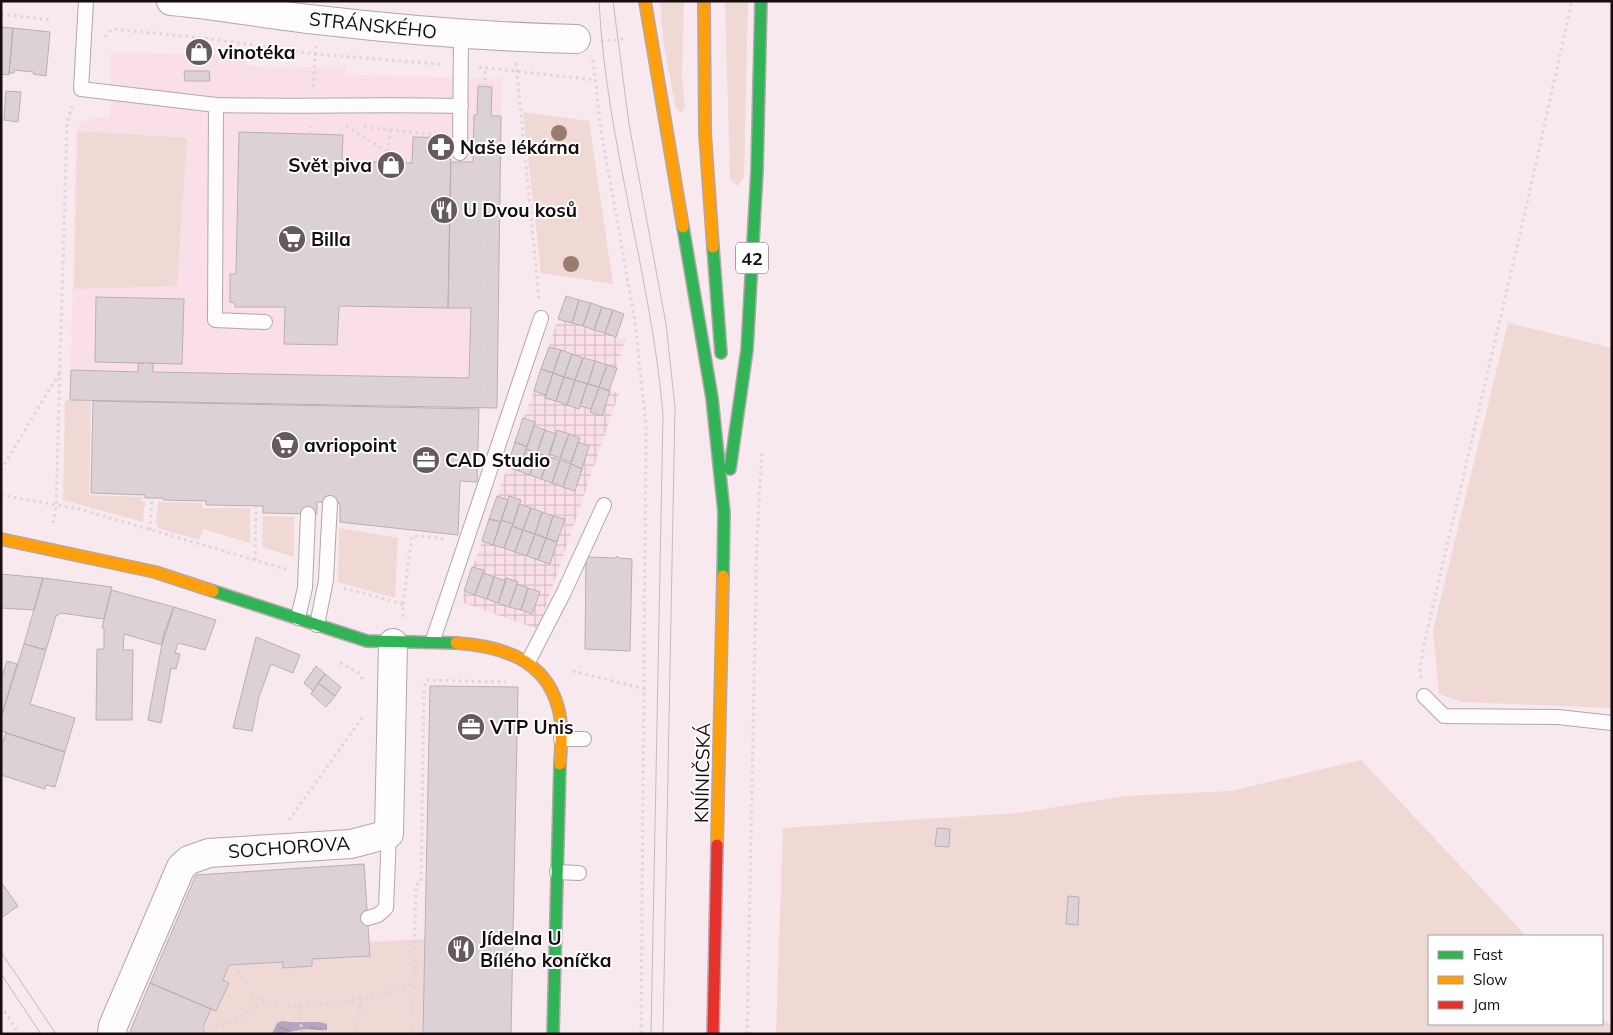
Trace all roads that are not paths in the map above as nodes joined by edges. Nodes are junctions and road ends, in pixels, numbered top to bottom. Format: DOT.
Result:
graph roads {
  1 [pos="86,1"];
  2 [pos="171,1"];
  3 [pos="646,1"];
  4 [pos="704,1"];
  5 [pos="761,1"];
  6 [pos="210,3"];
  7 [pos="460,34"];
  8 [pos="586,39"];
  9 [pos="216,105"];
  10 [pos="460,106"];
  11 [pos="460,153"];
  12 [pos="541,318"];
  13 [pos="265,322"];
  14 [pos="722,369"];
  15 [pos="723,388"];
  16 [pos="330,503"];
  17 [pos="604,505"];
  18 [pos="724,512"];
  19 [pos="308,514"];
  20 [pos="1,539"];
  21 [pos="298,618"];
  22 [pos="317,625"];
  23 [pos="433,640"];
  24 [pos="399,643"];
  25 [pos="528,660"];
  26 [pos="1424,696"];
  27 [pos="1612,723"];
  28 [pos="561,739"];
  29 [pos="584,739"];
  30 [pos="389,834"];
  31 [pos="557,872"];
  32 [pos="579,873"];
  33 [pos="368,918"];
  34 [pos="112,1034"];
  35 [pos="553,1034"];
  36 [pos="712,1034"];
  1 -- 9 [label="lane"];
  2 -- 6 [label="street, STRÁNSKÉHO"];
  3 -- 18 [label="main road"];
  4 -- 14 [label="main road, 42"];
  5 -- 18 [label="main road, 42"];
  6 -- 7 [label="street, STRÁNSKÉHO"];
  7 -- 8 [label="street, STRÁNSKÉHO"];
  7 -- 10 [label="lane"];
  9 -- 10 [label="lane"];
  9 -- 13 [label="lane"];
  10 -- 11 [label="lane"];
  12 -- 23 [label="lane"];
  15 -- 18 [label="main road"];
  16 -- 22 [label="lane"];
  17 -- 25 [label="lane"];
  18 -- 36 [label="main road, KNÍNIČSKÁ"];
  19 -- 21 [label="lane"];
  20 -- 21 [label="main road"];
  21 -- 22 [label="main road"];
  22 -- 24 [label="main road"];
  23 -- 24 [label="main road"];
  23 -- 25 [label="main road"];
  24 -- 30 [label="street"];
  25 -- 28 [label="main road"];
  26 -- 27 [label="lane"];
  28 -- 29 [label="lane"];
  28 -- 31 [label="main road"];
  30 -- 33 [label="lane"];
  30 -- 34 [label="street, SOCHOROVA"];
  31 -- 32 [label="lane"];
  31 -- 35 [label="main road"];
}
